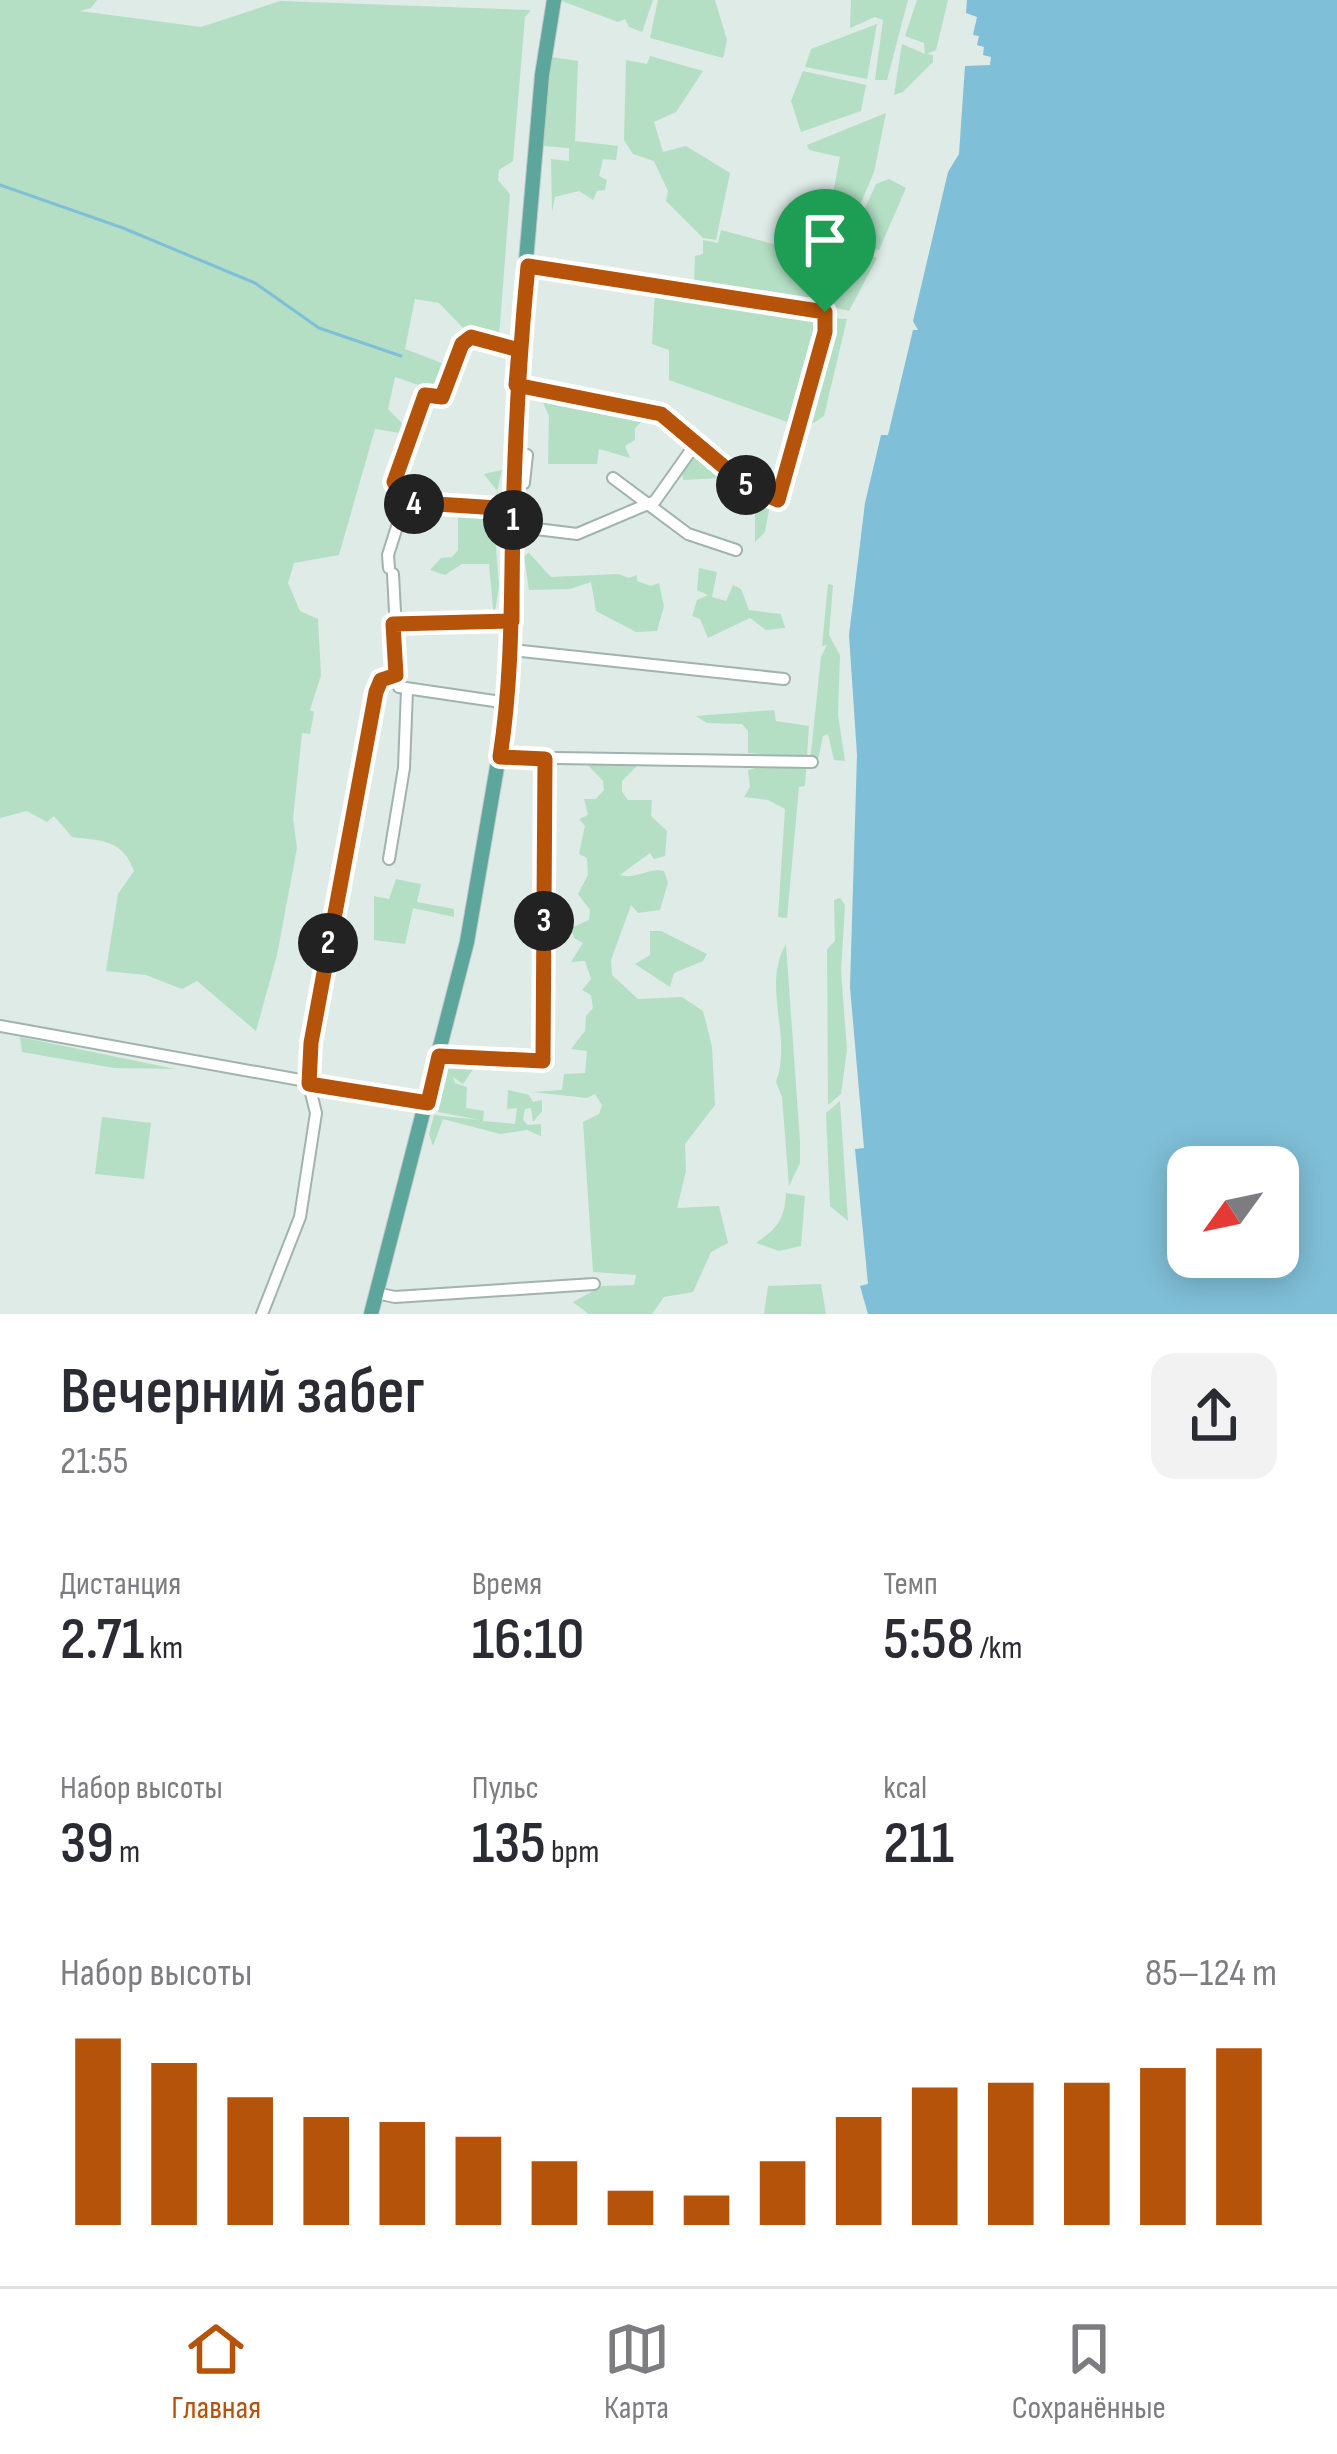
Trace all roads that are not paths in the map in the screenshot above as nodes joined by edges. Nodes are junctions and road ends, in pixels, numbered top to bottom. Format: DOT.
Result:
graph roads {
  1 [pos="554,0"];
  2 [pos="528,266"];
  3 [pos="519,350"];
  4 [pos="516,385"];
  5 [pos="689,453"];
  6 [pos="527,455"];
  7 [pos="613,478"];
  8 [pos="513,484"];
  9 [pos="405,502"];
  10 [pos="652,502"];
  11 [pos="513,509"];
  12 [pos="512,526"];
  13 [pos="736,550"];
  14 [pos="512,621"];
  15 [pos="393,624"];
  16 [pos="512,650"];
  17 [pos="396,675"];
  18 [pos="784,680"];
  19 [pos="407,690"];
  20 [pos="508,703"];
  21 [pos="500,757"];
  22 [pos="545,759"];
  23 [pos="812,762"];
  24 [pos="389,859"];
  25 [pos="0,1026"];
  26 [pos="439,1056"];
  27 [pos="309,1084"];
  28 [pos="428,1103"];
  29 [pos="594,1284"];
  30 [pos="376,1293"];
  31 [pos="262,1314"];
  32 [pos="370,1314"];
  1 -- 2 [label="main road"];
  2 -- 3 [label="main road"];
  2 -- 4 [label="street"];
  3 -- 4 [label="main road"];
  3 -- 9 [label="street"];
  4 -- 8 [label="main road"];
  5 -- 10 [label="street"];
  6 -- 8 [label="street"];
  7 -- 10 [label="street"];
  8 -- 11 [label="main road"];
  9 -- 11 [label="street"];
  9 -- 15 [label="street"];
  10 -- 12 [label="street"];
  10 -- 13 [label="street"];
  11 -- 12 [label="main road"];
  12 -- 14 [label="main road"];
  14 -- 15 [label="street"];
  14 -- 16 [label="main road"];
  15 -- 17 [label="street"];
  16 -- 18 [label="street"];
  16 -- 20 [label="main road"];
  17 -- 19 [label="street"];
  17 -- 27 [label="street"];
  19 -- 20 [label="street"];
  19 -- 24 [label="street"];
  20 -- 21 [label="main road"];
  21 -- 22 [label="street"];
  21 -- 26 [label="main road"];
  22 -- 23 [label="street"];
  22 -- 26 [label="street"];
  25 -- 27 [label="street"];
  26 -- 28 [label="main road"];
  27 -- 28 [label="street"];
  27 -- 31 [label="street"];
  28 -- 30 [label="main road"];
  29 -- 30 [label="street"];
  30 -- 32 [label="main road"];
}
